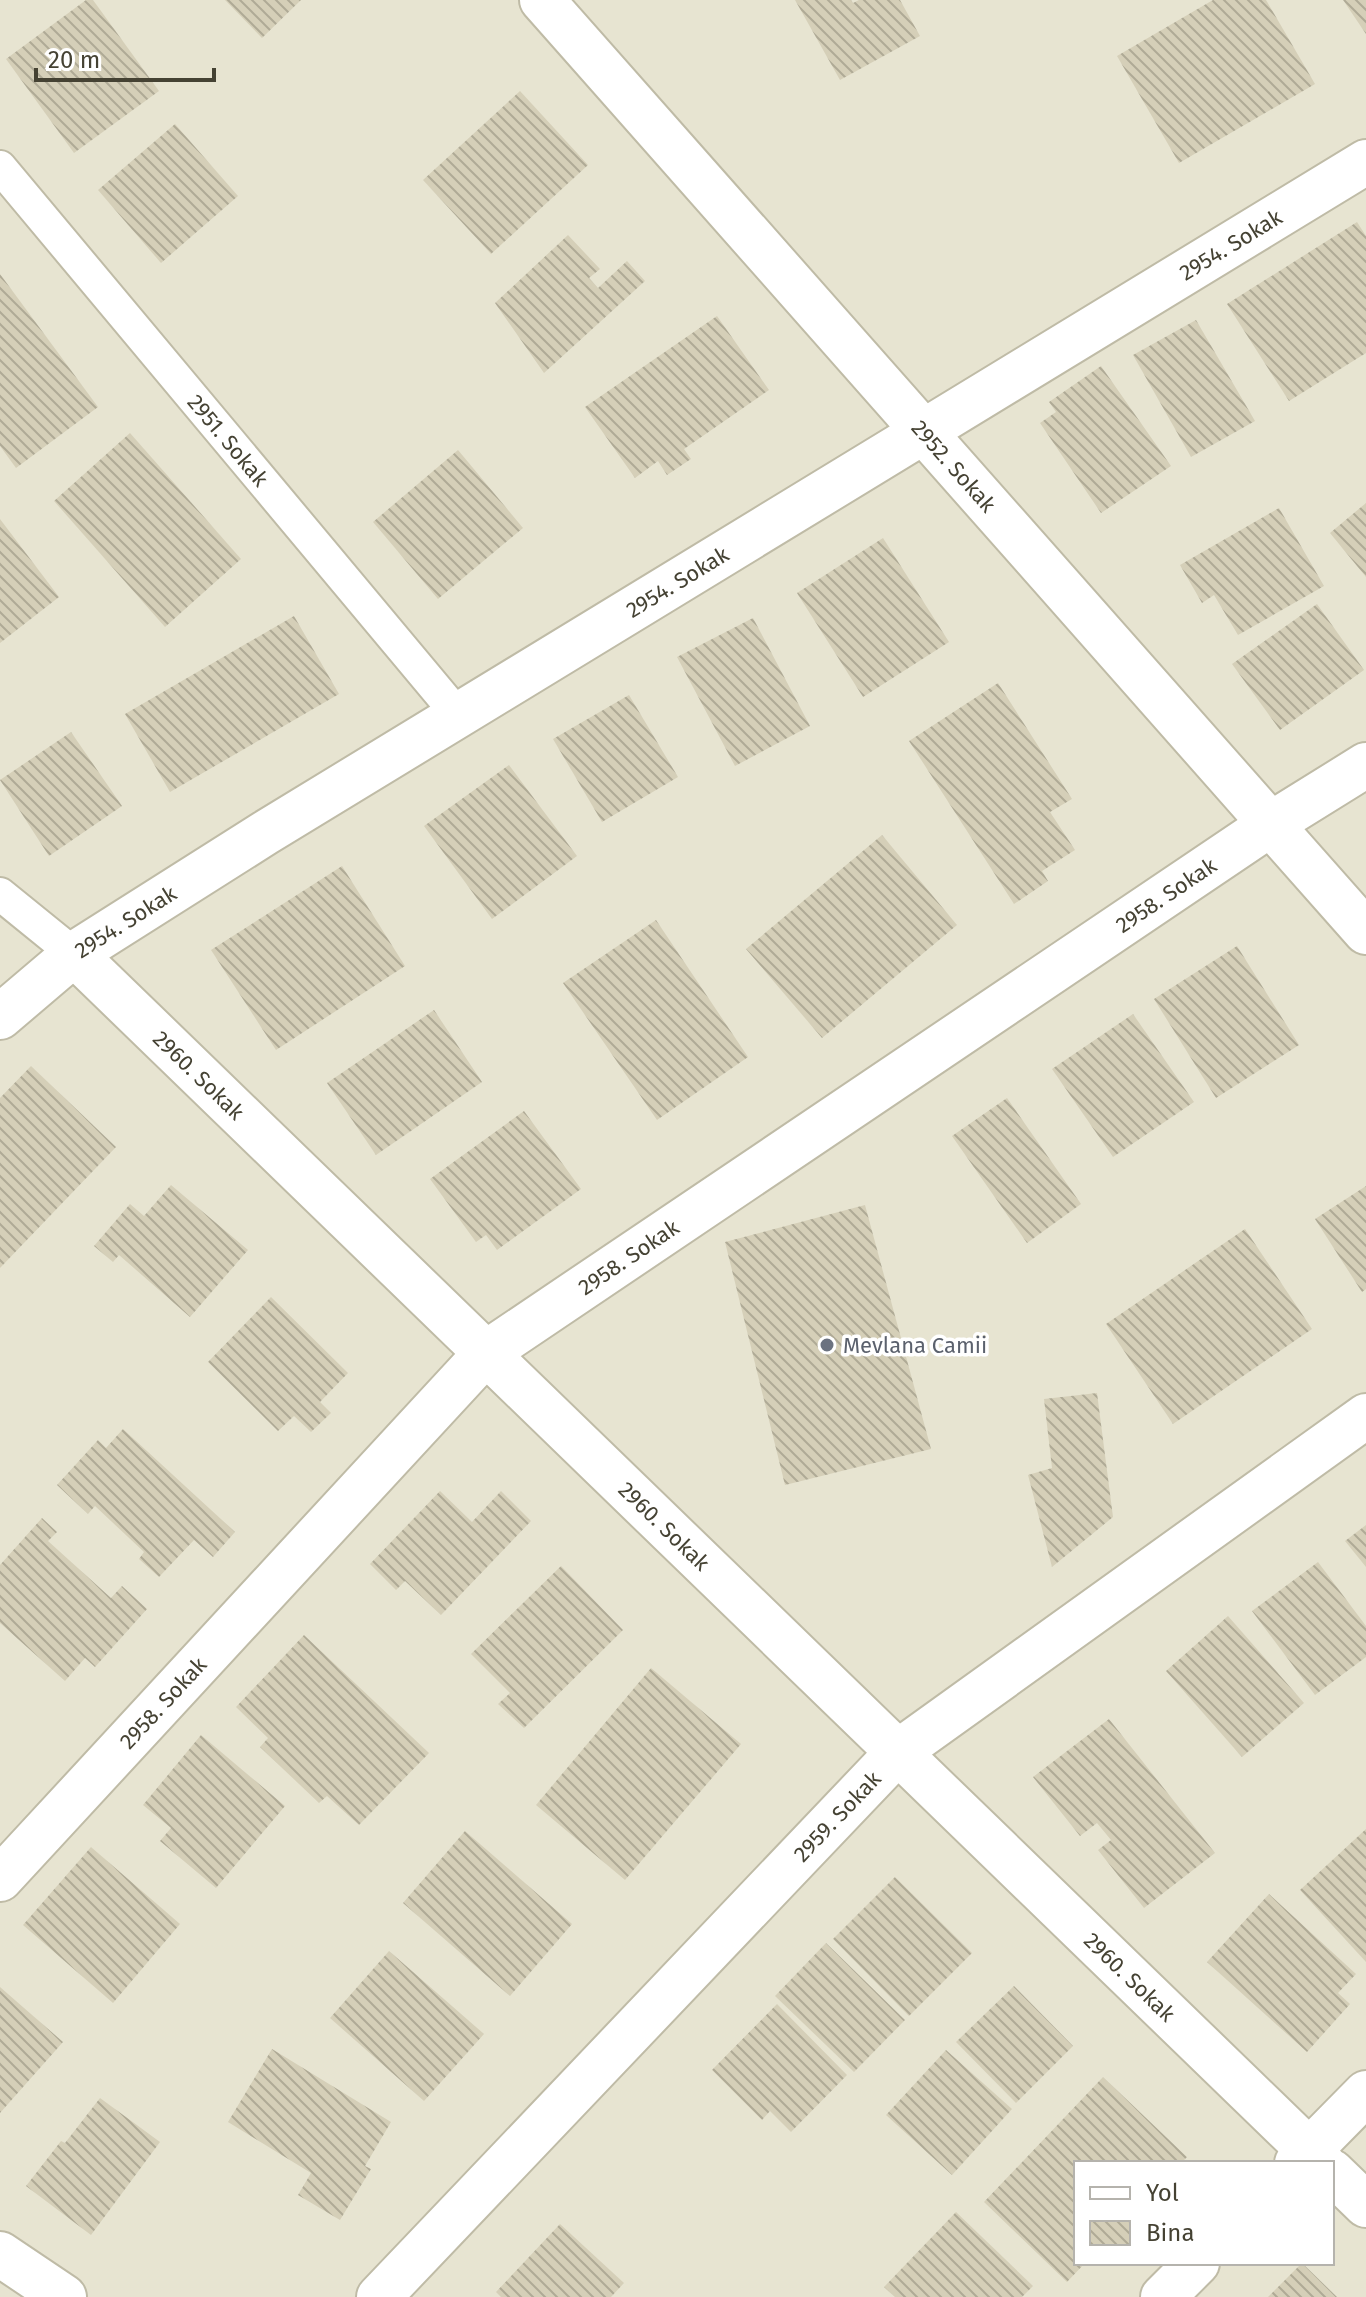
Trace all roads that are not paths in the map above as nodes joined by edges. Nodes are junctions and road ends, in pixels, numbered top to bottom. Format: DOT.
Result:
graph roads {
  1 [pos="551,2"];
  2 [pos="1366,162"];
  3 [pos="0,167"];
  4 [pos="924,431"];
  5 [pos="458,715"];
  6 [pos="1366,765"];
  7 [pos="1271,824"];
  8 [pos="0,894"];
  9 [pos="1366,932"];
  10 [pos="74,954"];
  11 [pos="0,1017"];
  12 [pos="486,1353"];
  13 [pos="1366,1416"];
  14 [pos="898,1752"];
  15 [pos="0,1879"];
  16 [pos="1366,2093"];
  17 [pos="1314,2161"];
  18 [pos="1316,2161"];
  19 [pos="1334,2178"];
  20 [pos="1366,2205"];
  21 [pos="0,2254"];
  22 [pos="1195,2265"];
  23 [pos="64,2297"];
  24 [pos="379,2297"];
  25 [pos="1163,2297"];
  1 -- 4 [label="street, 2952. Sokak"];
  2 -- 4 [label="street, 2954. Sokak"];
  3 -- 5 [label="lane, 2951. Sokak"];
  4 -- 5 [label="street, 2954. Sokak"];
  4 -- 7 [label="street, 2952. Sokak"];
  5 -- 10 [label="street, 2954. Sokak"];
  6 -- 7 [label="street, 2958. Sokak"];
  7 -- 9 [label="street, 2952. Sokak"];
  7 -- 12 [label="street, 2958. Sokak"];
  8 -- 10 [label="lane, 2960. Sokak"];
  10 -- 11 [label="street, 2954. Sokak"];
  10 -- 12 [label="street, 2960. Sokak"];
  12 -- 14 [label="street, 2960. Sokak"];
  12 -- 15 [label="street, 2958. Sokak"];
  13 -- 14 [label="street, 2959. Sokak"];
  14 -- 17 [label="street, 2960. Sokak"];
  14 -- 24 [label="street, 2959. Sokak"];
  16 -- 18 [label="street"];
  19 -- 20 [label="street, 2960. Sokak"];
  21 -- 23 [label="street"];
  22 -- 25 [label="street"];
}
